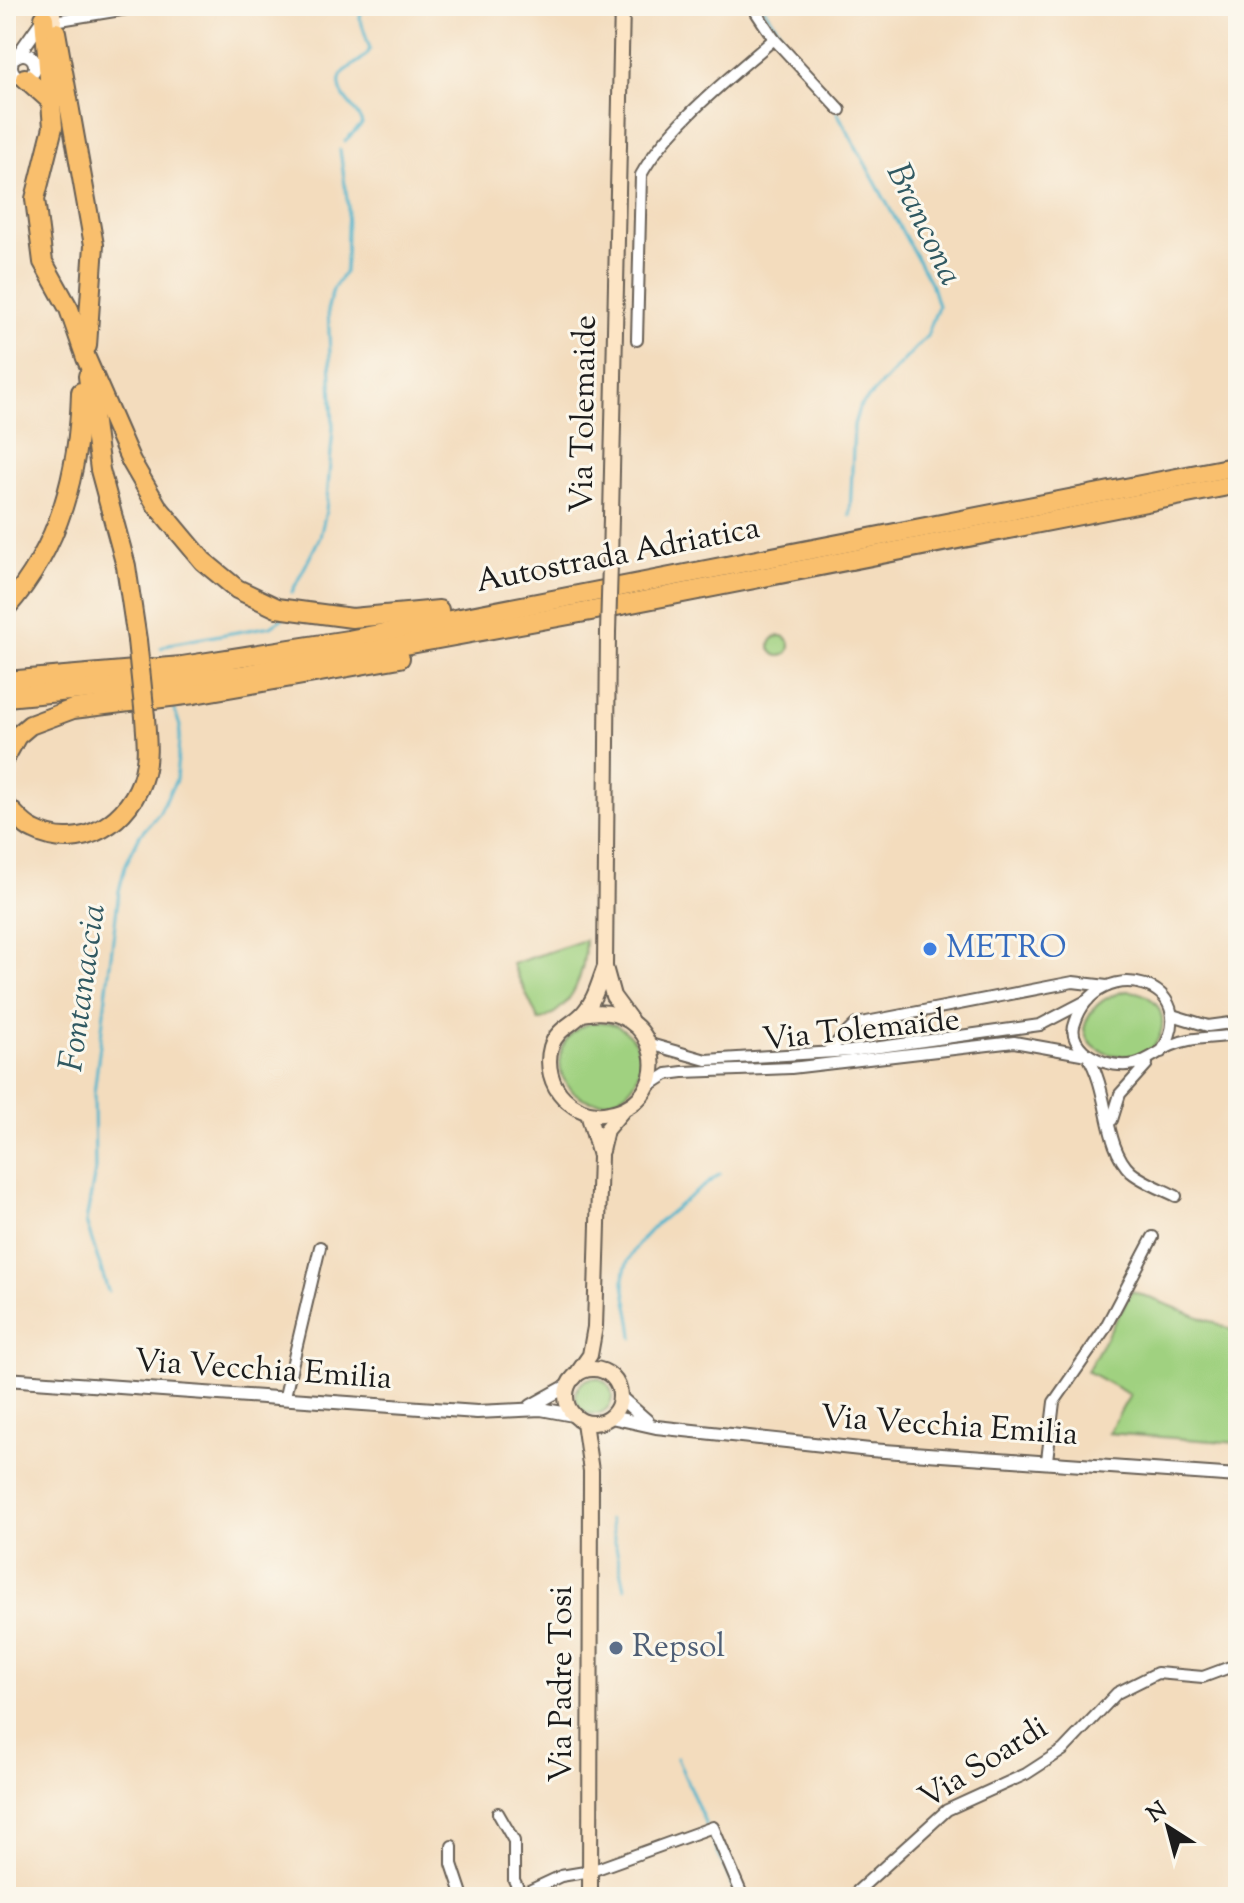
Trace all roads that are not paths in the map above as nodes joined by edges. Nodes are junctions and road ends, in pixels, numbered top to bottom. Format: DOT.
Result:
graph roads {
  1 [pos="145,6"];
  2 [pos="622,6"];
  3 [pos="752,6"];
  4 [pos="49,13"];
  5 [pos="774,39"];
  6 [pos="14,70"];
  7 [pos="52,102"];
  8 [pos="840,110"];
  9 [pos="637,340"];
  10 [pos="86,358"];
  11 [pos="1238,466"];
  12 [pos="1238,484"];
  13 [pos="725,565"];
  14 [pos="6,608"];
  15 [pos="591,611"];
  16 [pos="6,681"];
  17 [pos="6,697"];
  18 [pos="6,756"];
  19 [pos="7,803"];
  20 [pos="605,967"];
  21 [pos="1109,986"];
  22 [pos="1088,1000"];
  23 [pos="583,1014"];
  24 [pos="1172,1015"];
  25 [pos="630,1019"];
  26 [pos="1238,1022"];
  27 [pos="1238,1034"];
  28 [pos="650,1044"];
  29 [pos="1161,1052"];
  30 [pos="824,1053"];
  31 [pos="1087,1055"];
  32 [pos="1151,1060"];
  33 [pos="646,1089"];
  34 [pos="623,1110"];
  35 [pos="588,1113"];
  36 [pos="1110,1130"];
  37 [pos="600,1156"];
  38 [pos="1176,1196"];
  39 [pos="1153,1237"];
  40 [pos="320,1247"];
  41 [pos="595,1327"];
  42 [pos="613,1377"];
  43 [pos="6,1379"];
  44 [pos="571,1382"];
  45 [pos="285,1396"];
  46 [pos="621,1398"];
  47 [pos="517,1411"];
  48 [pos="579,1418"];
  49 [pos="608,1419"];
  50 [pos="656,1427"];
  51 [pos="1047,1460"];
  52 [pos="591,1471"];
  53 [pos="1238,1476"];
  54 [pos="1238,1664"];
  55 [pos="498,1813"];
  56 [pos="452,1846"];
  57 [pos="591,1871"];
  58 [pos="518,1896"];
  59 [pos="463,1897"];
  60 [pos="590,1897"];
  61 [pos="743,1897"];
  62 [pos="851,1897"];
  1 -- 4 [label="street"];
  2 -- 20 [label="main road, Via Tolemaide, bridge"];
  3 -- 5 [label="street"];
  4 -- 6 [label="street"];
  4 -- 7 [label="highway"];
  4 -- 10 [label="highway"];
  5 -- 8 [label="street"];
  5 -- 9 [label="street"];
  6 -- 7 [label="highway"];
  7 -- 10 [label="highway"];
  10 -- 13 [label="highway"];
  10 -- 14 [label="highway"];
  10 -- 19 [label="highway, bridge"];
  11 -- 13 [label="highway, Autostrada Adriatica"];
  12 -- 15 [label="highway, Autostrada Adriatica"];
  13 -- 16 [label="highway, Autostrada Adriatica"];
  15 -- 17 [label="highway, Autostrada Adriatica"];
  15 -- 18 [label="highway"];
  20 -- 23 [label="main road, Via Tolemaide"];
  20 -- 25 [label="main road, Via Tolemaide"];
  21 -- 22 [label="street, Via Tolemaide"];
  21 -- 24 [label="street"];
  21 -- 30 [label="street"];
  22 -- 30 [label="street, Via Tolemaide"];
  22 -- 31 [label="street"];
  23 -- 25 [label="main road"];
  23 -- 35 [label="main road, Via Tolemaide"];
  24 -- 26 [label="street"];
  24 -- 29 [label="street"];
  25 -- 28 [label="main road, Via Tolemaide"];
  27 -- 29 [label="street"];
  28 -- 30 [label="street, Via Tolemaide"];
  28 -- 33 [label="main road"];
  29 -- 32 [label="street"];
  31 -- 32 [label="street, Via Tolemaide"];
  31 -- 33 [label="street, Via Tolemaide"];
  31 -- 36 [label="street"];
  32 -- 36 [label="street"];
  33 -- 34 [label="main road, Via Tolemaide"];
  34 -- 35 [label="main road"];
  34 -- 37 [label="main road, Via Tolemaide"];
  35 -- 37 [label="main road, Via Tolemaide"];
  36 -- 38 [label="street"];
  37 -- 41 [label="main road, Via Tolemaide"];
  39 -- 51 [label="street"];
  40 -- 45 [label="street"];
  41 -- 42 [label="main road, Via Tolemaide"];
  41 -- 44 [label="main road, Via Tolemaide"];
  42 -- 44 [label="main road"];
  42 -- 46 [label="main road, Via Tolemaide"];
  43 -- 45 [label="street, Via Vecchia Emilia"];
  44 -- 47 [label="street"];
  44 -- 48 [label="main road"];
  45 -- 47 [label="street, Via Vecchia Emilia"];
  46 -- 49 [label="main road"];
  46 -- 50 [label="street"];
  47 -- 48 [label="street, Via Vecchia Emilia"];
  48 -- 49 [label="main road"];
  48 -- 52 [label="main road"];
  49 -- 50 [label="street, Via Vecchia Emilia"];
  49 -- 52 [label="main road"];
  50 -- 51 [label="street, Via Vecchia Emilia"];
  51 -- 53 [label="street, Via Vecchia Emilia"];
  52 -- 57 [label="main road, Via Padre Tosi"];
  54 -- 62 [label="street, Via Soardi"];
  55 -- 58 [label="street"];
  56 -- 59 [label="street"];
  57 -- 58 [label="street"];
  57 -- 60 [label="main road, Via Padre Tosi"];
  57 -- 61 [label="street"];
}
